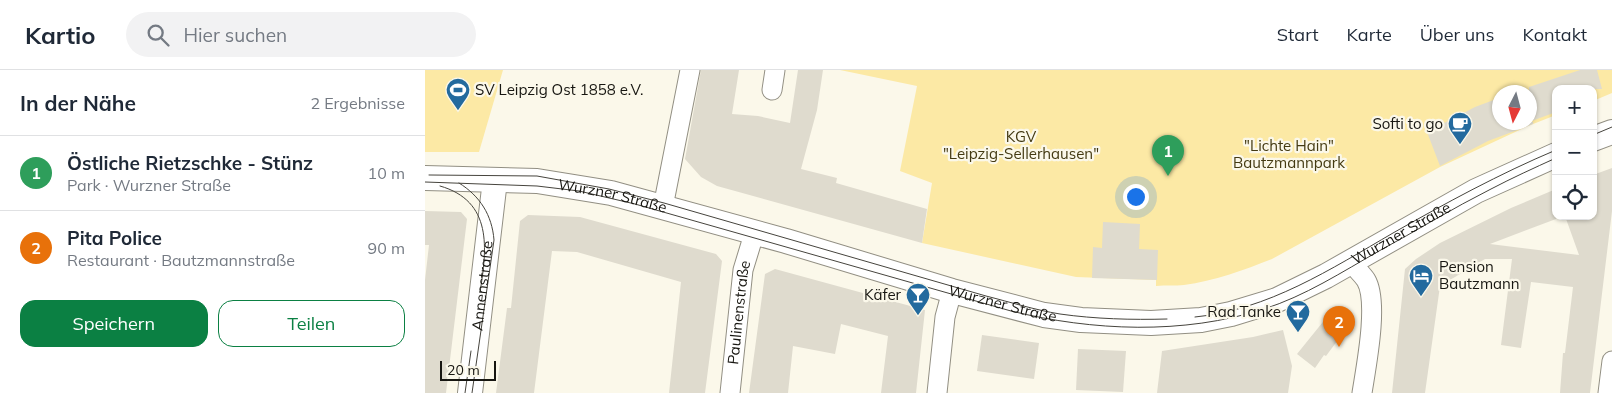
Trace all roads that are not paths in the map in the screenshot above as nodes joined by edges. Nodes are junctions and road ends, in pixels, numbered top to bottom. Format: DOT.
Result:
graph roads {
  1 [pos="690,70"];
  2 [pos="775,70"];
  3 [pos="772,90"];
  4 [pos="1612,132"];
  5 [pos="1597,138"];
  6 [pos="1552,157"];
  7 [pos="425,178"];
  8 [pos="495,180"];
  9 [pos="663,207"];
  10 [pos="754,234"];
  11 [pos="1351,262"];
  12 [pos="952,291"];
  13 [pos="1612,361"];
  14 [pos="470,393"];
  15 [pos="730,393"];
  16 [pos="937,393"];
  17 [pos="1362,393"];
  18 [pos="1608,393"];
  1 -- 9 [label="street"];
  2 -- 3 [label="street"];
  4 -- 5 [label="main road"];
  6 -- 11 [label="main road, Wurzner Straße"];
  7 -- 8 [label="main road, Wurzner Straße"];
  8 -- 9 [label="main road, Wurzner Straße"];
  8 -- 14 [label="main road, Annenstraße"];
  9 -- 10 [label="main road, Wurzner Straße"];
  10 -- 12 [label="main road, Wurzner Straße"];
  10 -- 15 [label="street, Paulinenstraße"];
  11 -- 12 [label="main road, Wurzner Straße"];
  11 -- 17 [label="street"];
  12 -- 16 [label="street"];
  13 -- 18 [label="street"];
}
